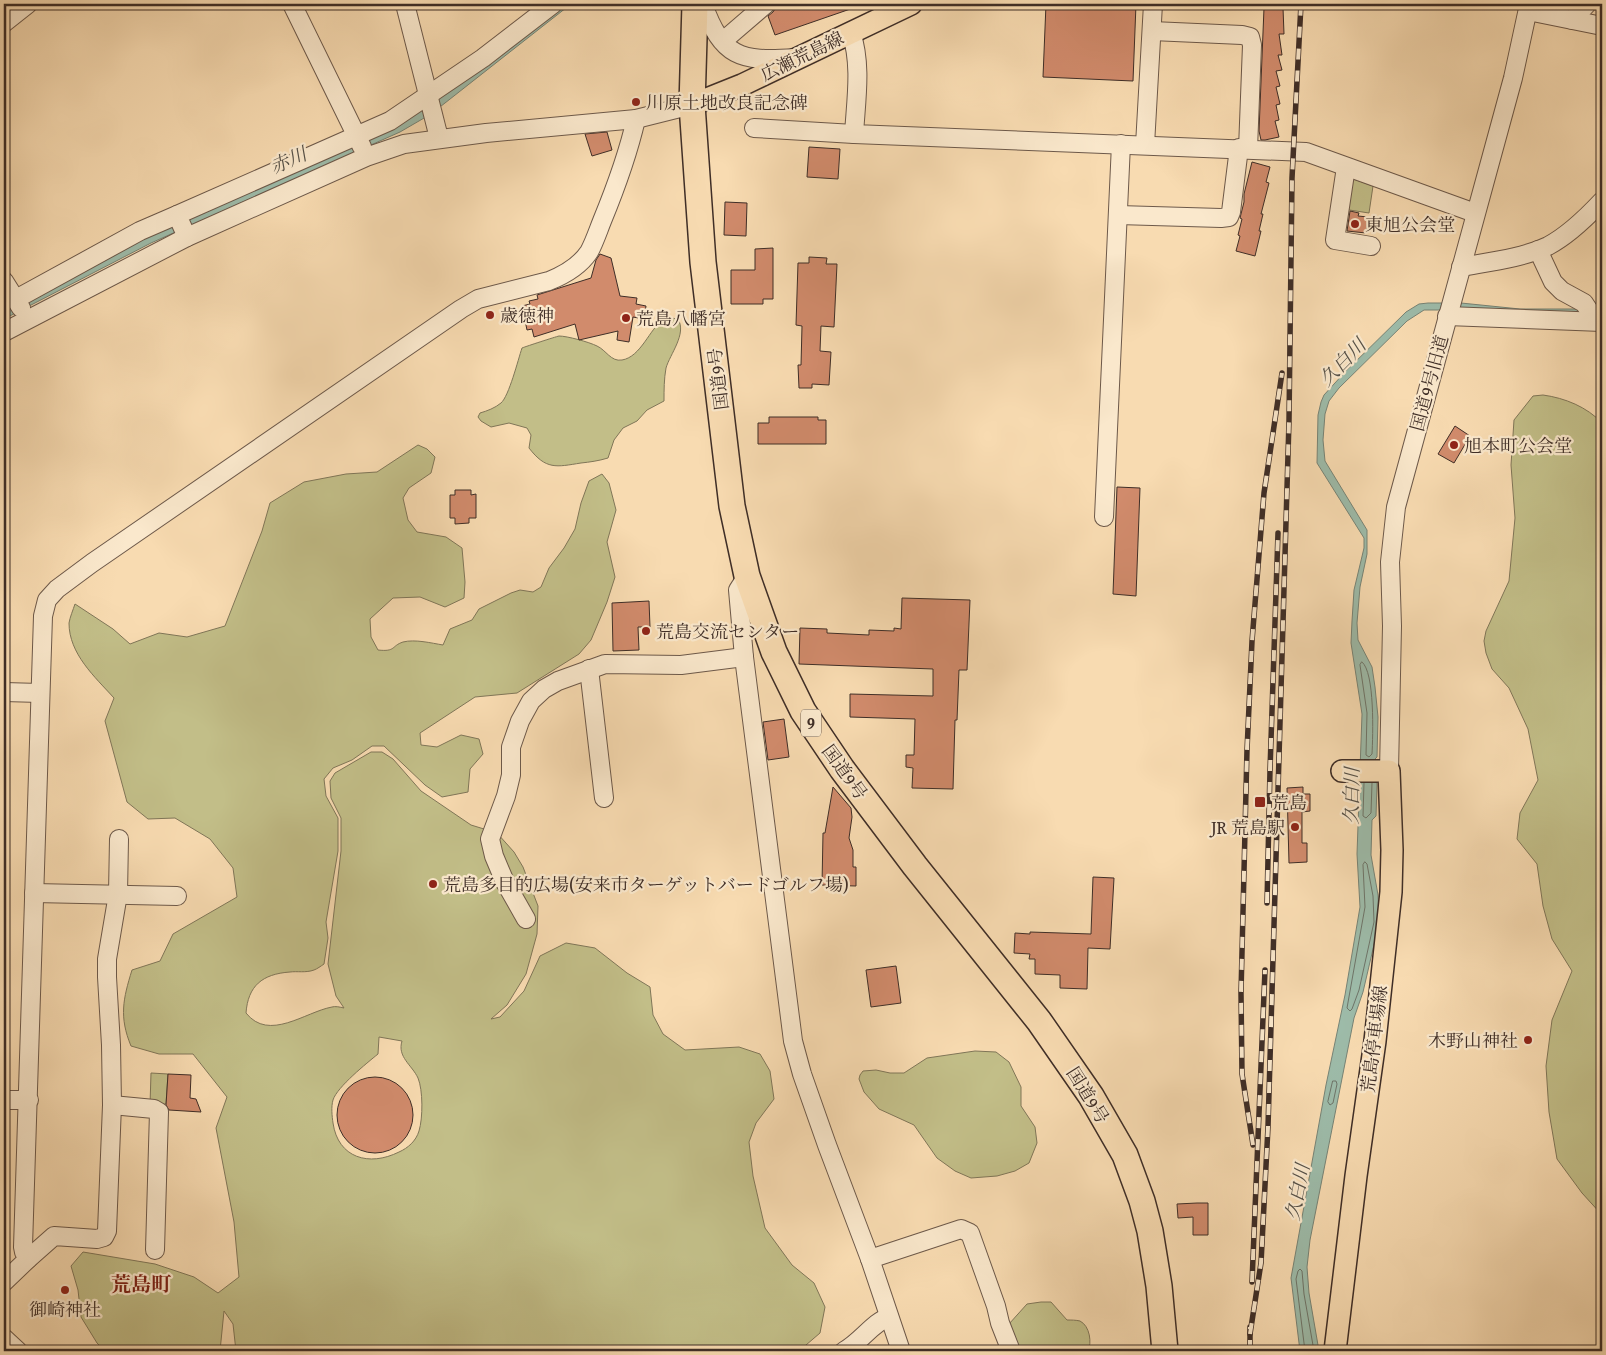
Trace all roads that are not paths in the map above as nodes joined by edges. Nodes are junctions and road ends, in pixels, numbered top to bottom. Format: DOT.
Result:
graph roads {
  1 [pos="28,4"];
  2 [pos="292,4"];
  3 [pos="405,4"];
  4 [pos="553,4"];
  5 [pos="695,4"];
  6 [pos="703,4"];
  7 [pos="766,4"];
  8 [pos="911,4"];
  9 [pos="1153,4"];
  10 [pos="1587,4"];
  11 [pos="1528,8"];
  12 [pos="884,9"];
  13 [pos="1572,20"];
  14 [pos="4,24"];
  15 [pos="1602,26"];
  16 [pos="1152,31"];
  17 [pos="851,32"];
  18 [pos="722,41"];
  19 [pos="800,57"];
  20 [pos="427,95"];
  21 [pos="692,105"];
  22 [pos="636,119"];
  23 [pos="754,128"];
  24 [pos="854,134"];
  25 [pos="358,136"];
  26 [pos="439,138"];
  27 [pos="1121,144"];
  28 [pos="1145,145"];
  29 [pos="1244,149"];
  30 [pos="366,157"];
  31 [pos="1346,168"];
  32 [pos="1602,201"];
  33 [pos="1475,213"];
  34 [pos="1118,215"];
  35 [pos="181,225"];
  36 [pos="1370,246"];
  37 [pos="1538,250"];
  38 [pos="1461,266"];
  39 [pos="4,281"];
  40 [pos="20,308"];
  41 [pos="1447,316"];
  42 [pos="1594,316"];
  43 [pos="4,332"];
  44 [pos="1104,517"];
  45 [pos="747,576"];
  46 [pos="744,657"];
  47 [pos="589,669"];
  48 [pos="4,692"];
  49 [pos="40,693"];
  50 [pos="1349,771"];
  51 [pos="1384,771"];
  52 [pos="604,798"];
  53 [pos="119,839"];
  54 [pos="34,893"];
  55 [pos="118,894"];
  56 [pos="177,896"];
  57 [pos="526,919"];
  58 [pos="4,1100"];
  59 [pos="29,1100"];
  60 [pos="112,1105"];
  61 [pos="155,1250"];
  62 [pos="28,1259"];
  63 [pos="870,1259"];
  64 [pos="4,1282"];
  65 [pos="889,1317"];
  66 [pos="4,1338"];
  67 [pos="18,1351"];
  68 [pos="844,1351"];
  69 [pos="901,1351"];
  70 [pos="1011,1351"];
  71 [pos="1165,1351"];
  72 [pos="1335,1351"];
  1 -- 14 [label="street"];
  2 -- 25 [label="street"];
  3 -- 20 [label="street"];
  4 -- 20 [label="street"];
  5 -- 21 [label="highway, 国道9号 / 9"];
  6 -- 18 [label="street"];
  7 -- 18 [label="street"];
  8 -- 12 [label="main road, 広瀬荒島線"];
  9 -- 16 [label="street"];
  10 -- 13 [label="street"];
  11 -- 13 [label="street"];
  11 -- 33 [label="street, 国道9号旧道"];
  12 -- 17 [label="main road, 広瀬荒島線"];
  13 -- 15 [label="street"];
  16 -- 28 [label="street"];
  16 -- 29 [label="street"];
  17 -- 19 [label="main road, 広瀬荒島線"];
  17 -- 24 [label="street"];
  18 -- 19 [label="street"];
  19 -- 21 [label="main road, 広瀬荒島線"];
  20 -- 25 [label="street"];
  20 -- 26 [label="street"];
  21 -- 22 [label="street"];
  21 -- 45 [label="highway, 国道9号 / 9"];
  22 -- 26 [label="street"];
  22 -- 49 [label="street"];
  23 -- 24 [label="street"];
  24 -- 27 [label="street"];
  25 -- 30 [label="street"];
  25 -- 35 [label="street"];
  26 -- 30 [label="street"];
  27 -- 28 [label="street"];
  27 -- 34 [label="street"];
  28 -- 29 [label="street"];
  29 -- 31 [label="street"];
  29 -- 34 [label="street"];
  30 -- 35 [label="street"];
  31 -- 33 [label="street"];
  31 -- 36 [label="street"];
  32 -- 37 [label="street"];
  33 -- 38 [label="street, 国道9号旧道"];
  34 -- 44 [label="street"];
  35 -- 40 [label="street"];
  35 -- 40 [label="street"];
  37 -- 38 [label="street"];
  37 -- 42 [label="street"];
  38 -- 41 [label="street, 国道9号旧道"];
  39 -- 40 [label="street"];
  40 -- 43 [label="street"];
  41 -- 42 [label="street"];
  41 -- 51 [label="street, 国道9号旧道"];
  45 -- 46 [label="street"];
  45 -- 71 [label="highway, 国道9号 / 9"];
  46 -- 47 [label="street"];
  46 -- 63 [label="street"];
  47 -- 52 [label="street"];
  47 -- 57 [label="street"];
  48 -- 49 [label="street"];
  49 -- 54 [label="street"];
  50 -- 51 [label="main road"];
  51 -- 72 [label="main road, 荒島停車場線"];
  53 -- 55 [label="street"];
  54 -- 55 [label="street"];
  54 -- 59 [label="street"];
  55 -- 56 [label="street"];
  55 -- 60 [label="street"];
  58 -- 59 [label="street"];
  59 -- 62 [label="street"];
  60 -- 61 [label="street"];
  60 -- 62 [label="street"];
  62 -- 64 [label="street"];
  63 -- 65 [label="street"];
  63 -- 70 [label="street"];
  65 -- 68 [label="street"];
  65 -- 69 [label="street"];
  66 -- 67 [label="street"];
}
